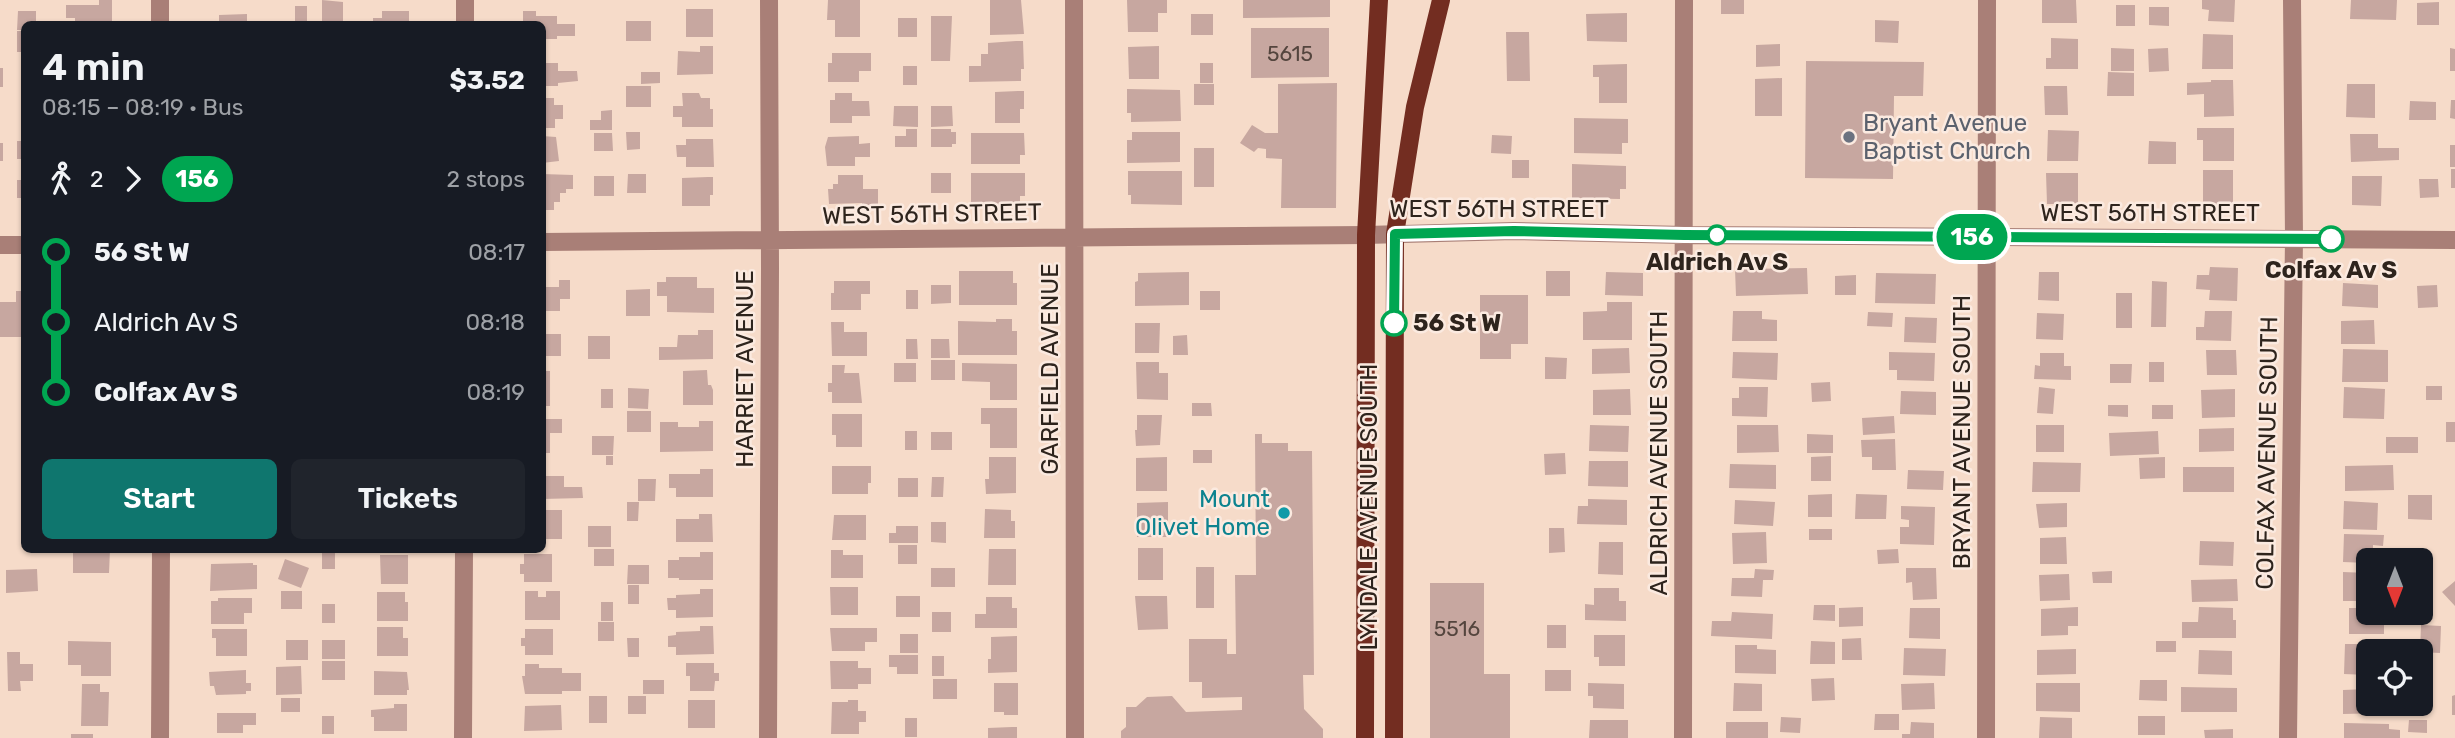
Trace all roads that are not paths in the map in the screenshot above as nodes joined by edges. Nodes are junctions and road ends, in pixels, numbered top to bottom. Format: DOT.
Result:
graph roads {
  1 [pos="160,0"];
  2 [pos="465,0"];
  3 [pos="768,0"];
  4 [pos="1074,0"];
  5 [pos="1369,0"];
  6 [pos="1379,0"];
  7 [pos="1441,0"];
  8 [pos="1684,0"];
  9 [pos="1987,0"];
  10 [pos="2292,0"];
  11 [pos="160,21"];
  12 [pos="465,21"];
  13 [pos="1375,77"];
  14 [pos="1395,234"];
  15 [pos="1366,235"];
  16 [pos="1684,235"];
  17 [pos="1075,236"];
  18 [pos="1988,237"];
  19 [pos="2294,239"];
  20 [pos="770,240"];
  21 [pos="2455,240"];
  22 [pos="546,242"];
  23 [pos="0,245"];
  24 [pos="21,245"];
  25 [pos="160,553"];
  26 [pos="464,553"];
  27 [pos="160,738"];
  28 [pos="463,738"];
  29 [pos="768,738"];
  30 [pos="1075,738"];
  31 [pos="1365,738"];
  32 [pos="1394,738"];
  33 [pos="1683,738"];
  34 [pos="1986,738"];
  35 [pos="2288,738"];
  1 -- 11 [label="street"];
  2 -- 12 [label="street"];
  3 -- 20 [label="street, HARRIET AVENUE"];
  4 -- 17 [label="street, GARFIELD AVENUE"];
  5 -- 13 [label="main road"];
  6 -- 13 [label="main road"];
  7 -- 14 [label="main road, LYNDALE AVENUE SOUTH"];
  8 -- 16 [label="street, ALDRICH AVENUE SOUTH"];
  9 -- 18 [label="street, BRYANT AVENUE SOUTH"];
  10 -- 19 [label="street, COLFAX AVENUE SOUTH"];
  13 -- 15 [label="main road, LYNDALE AVENUE SOUTH"];
  14 -- 15 [label="street, WEST 56TH STREET"];
  14 -- 16 [label="street, WEST 56TH STREET"];
  14 -- 32 [label="main road, LYNDALE AVENUE SOUTH"];
  15 -- 17 [label="street, WEST 56TH STREET"];
  15 -- 31 [label="main road, LYNDALE AVENUE SOUTH"];
  16 -- 18 [label="street, WEST 56TH STREET"];
  16 -- 33 [label="street, ALDRICH AVENUE SOUTH"];
  17 -- 20 [label="street, WEST 56TH STREET"];
  17 -- 30 [label="street, GARFIELD AVENUE"];
  18 -- 19 [label="street, WEST 56TH STREET"];
  18 -- 34 [label="street, BRYANT AVENUE SOUTH"];
  19 -- 21 [label="street, WEST 56TH STREET"];
  19 -- 35 [label="street, COLFAX AVENUE SOUTH"];
  20 -- 22 [label="street, WEST 56TH STREET"];
  20 -- 29 [label="street, HARRIET AVENUE"];
  23 -- 24 [label="street"];
  25 -- 27 [label="street"];
  26 -- 28 [label="street"];
}
